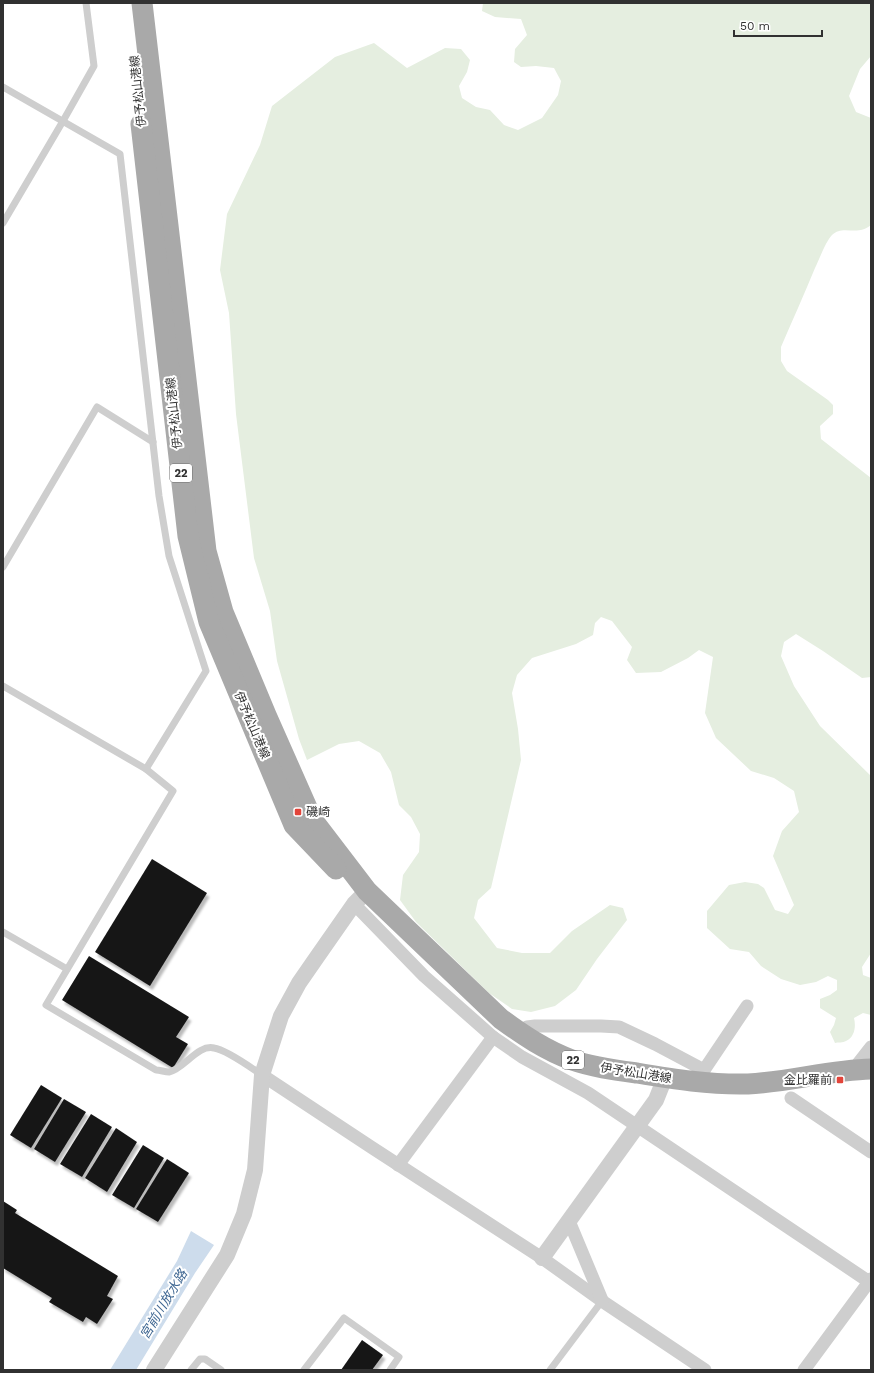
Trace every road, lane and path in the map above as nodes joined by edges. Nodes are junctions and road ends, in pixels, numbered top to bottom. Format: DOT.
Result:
graph roads {
  1 [pos="86,3"];
  2 [pos="128,3"];
  3 [pos="142,3"];
  4 [pos="3,87"];
  5 [pos="63,121"];
  6 [pos="3,222"];
  7 [pos="153,442"];
  8 [pos="3,567"];
  9 [pos="3,686"];
  10 [pos="146,769"];
  11 [pos="361,898"];
  12 [pos="3,932"];
  13 [pos="67,969"];
  14 [pos="747,1006"];
  15 [pos="520,1033"];
  16 [pos="493,1037"];
  17 [pos="871,1047"];
  18 [pos="862,1069"];
  19 [pos="262,1075"];
  20 [pos="703,1076"];
  21 [pos="663,1077"];
  22 [pos="791,1098"];
  23 [pos="638,1125"];
  24 [pos="871,1152"];
  25 [pos="398,1165"];
  26 [pos="569,1221"];
  27 [pos="542,1258"];
  28 [pos="870,1281"];
  29 [pos="602,1301"];
  30 [pos="154,1370"];
  31 [pos="191,1370"];
  32 [pos="221,1370"];
  33 [pos="304,1370"];
  34 [pos="390,1370"];
  35 [pos="550,1370"];
  36 [pos="705,1370"];
  37 [pos="804,1370"];
  1 -- 5 [label="lane"];
  2 -- 11 [label="main road, 伊予松山港線 / 22"];
  3 -- 11 [label="main road, 伊予松山港線 / 22"];
  4 -- 5 [label="lane"];
  5 -- 6 [label="lane"];
  5 -- 7 [label="lane"];
  7 -- 8 [label="lane"];
  7 -- 10 [label="lane"];
  9 -- 10 [label="lane"];
  10 -- 13 [label="lane"];
  11 -- 15 [label="main road, 伊予松山港線 / 22"];
  11 -- 16 [label="street"];
  11 -- 19 [label="street"];
  12 -- 13 [label="lane"];
  13 -- 19 [label="lane"];
  14 -- 20 [label="street"];
  15 -- 20 [label="street"];
  15 -- 21 [label="main road, 伊予松山港線 / 22"];
  16 -- 23 [label="street"];
  16 -- 25 [label="street"];
  17 -- 18 [label="street"];
  18 -- 20 [label="main road, 伊予松山港線 / 22"];
  19 -- 25 [label="street"];
  19 -- 30 [label="street"];
  20 -- 21 [label="main road, 伊予松山港線 / 22"];
  21 -- 23 [label="street"];
  22 -- 24 [label="street"];
  23 -- 26 [label="street"];
  23 -- 28 [label="street"];
  25 -- 27 [label="street"];
  26 -- 27 [label="street"];
  26 -- 29 [label="street"];
  27 -- 29 [label="street"];
  28 -- 37 [label="street"];
  29 -- 35 [label="lane"];
  29 -- 36 [label="street"];
  31 -- 32 [label="lane"];
  33 -- 34 [label="lane"];
}
